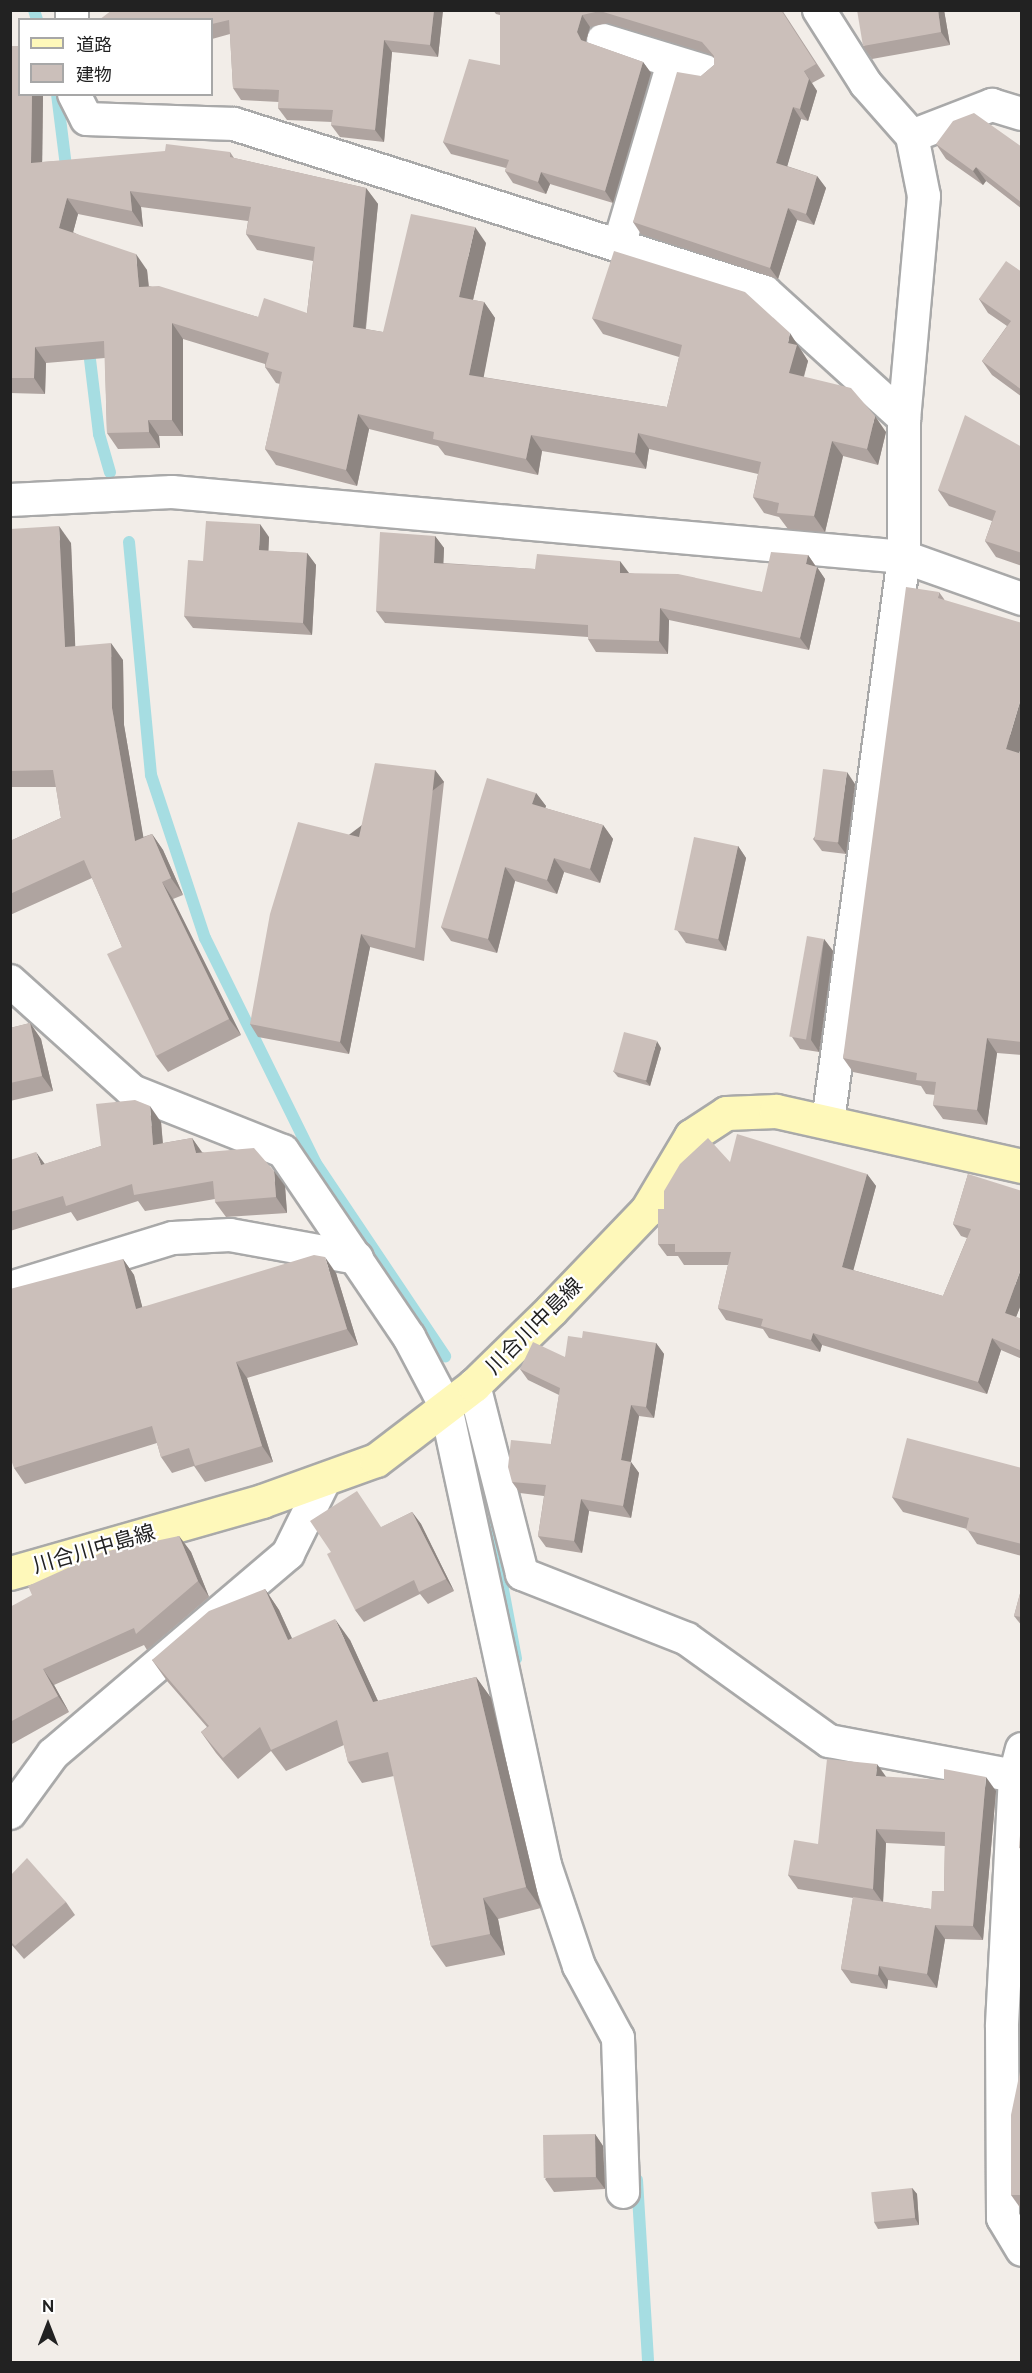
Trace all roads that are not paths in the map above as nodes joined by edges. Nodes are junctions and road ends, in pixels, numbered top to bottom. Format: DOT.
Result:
graph roads {
  1 [pos="819,10"];
  2 [pos="603,40"];
  3 [pos="674,63"];
  4 [pos="705,71"];
  5 [pos="76,96"];
  6 [pos="1022,114"];
  7 [pos="912,136"];
  8 [pos="620,242"];
  9 [pos="904,418"];
  10 [pos="10,500"];
  11 [pos="904,557"];
  12 [pos="1022,599"];
  13 [pos="10,981"];
  14 [pos="828,1122"];
  15 [pos="1022,1166"];
  16 [pos="357,1257"];
  17 [pos="10,1288"];
  18 [pos="474,1385"];
  19 [pos="446,1407"];
  20 [pos="324,1481"];
  21 [pos="10,1573"];
  22 [pos="1018,1762"];
  23 [pos="10,1813"];
  24 [pos="623,2192"];
  25 [pos="1022,2250"];
  1 -- 7 [label="street"];
  2 -- 3 [label="street"];
  3 -- 4 [label="street"];
  3 -- 8 [label="street"];
  5 -- 8 [label="street"];
  6 -- 7 [label="street"];
  7 -- 9 [label="street"];
  8 -- 9 [label="street"];
  9 -- 11 [label="street"];
  10 -- 11 [label="street"];
  11 -- 12 [label="street"];
  11 -- 14 [label="street"];
  13 -- 16 [label="street"];
  14 -- 15 [label="main road, 川合川中島線"];
  14 -- 18 [label="main road, 川合川中島線"];
  16 -- 17 [label="street"];
  16 -- 19 [label="street"];
  18 -- 19 [label="main road, 川合川中島線"];
  18 -- 22 [label="street"];
  19 -- 20 [label="main road, 川合川中島線"];
  19 -- 24 [label="street"];
  20 -- 21 [label="main road, 川合川中島線"];
  20 -- 23 [label="street"];
  22 -- 25 [label="street"];
}
